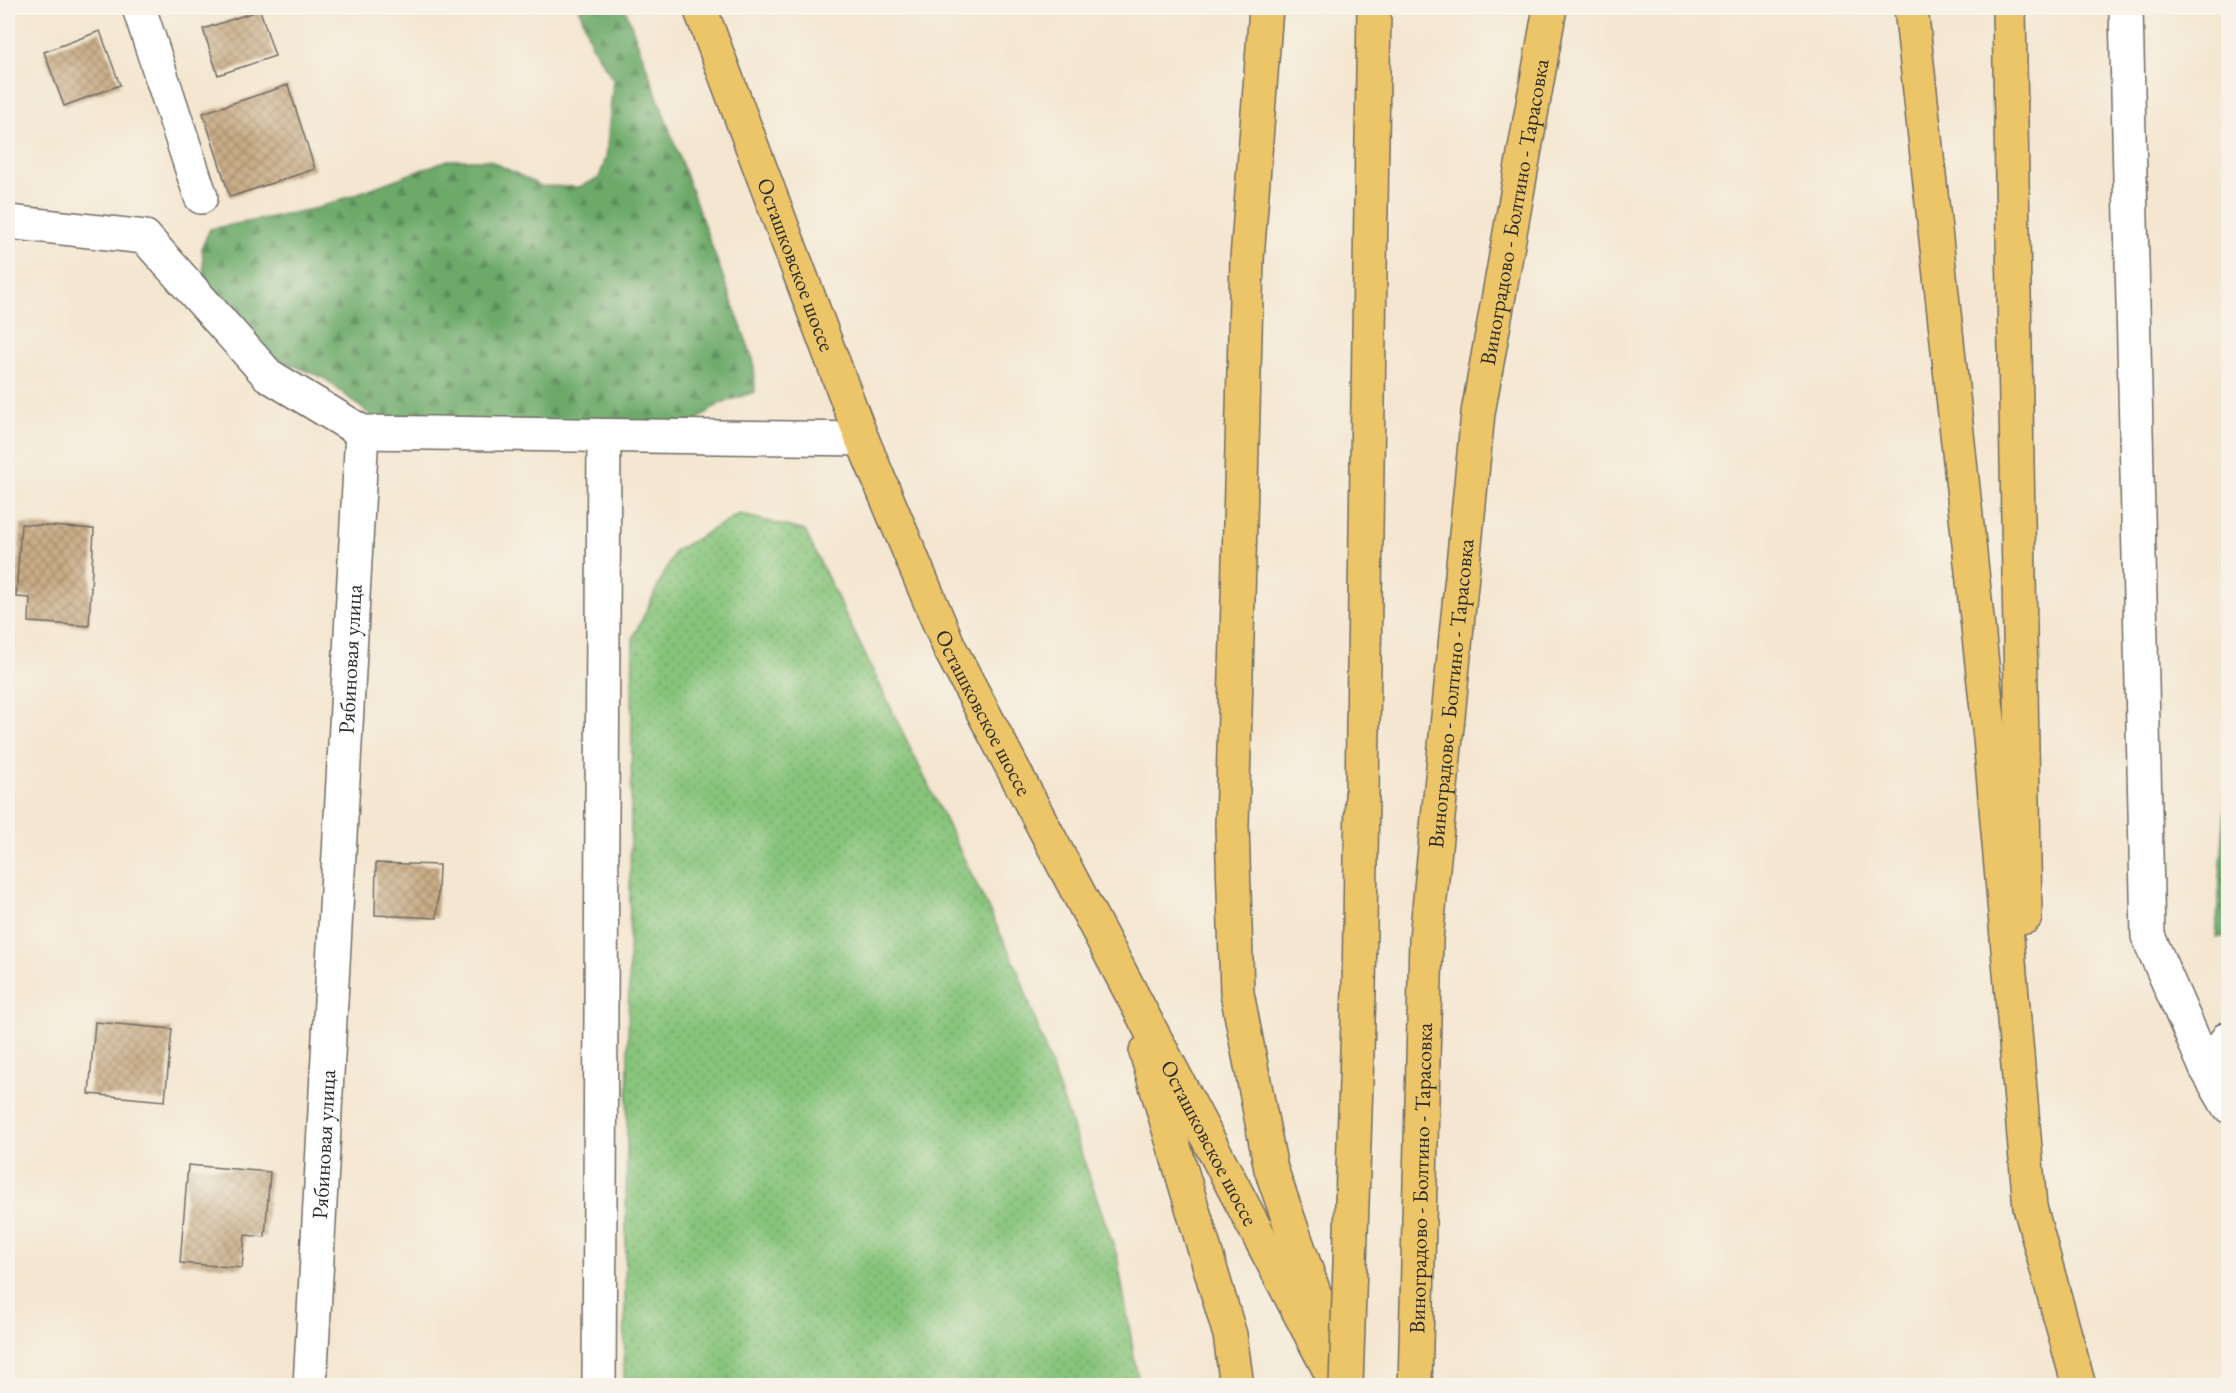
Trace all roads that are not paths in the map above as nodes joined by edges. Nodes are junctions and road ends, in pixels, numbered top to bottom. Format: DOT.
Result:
graph roads {
  1 [pos="139,8"];
  2 [pos="700,8"];
  3 [pos="1266,8"];
  4 [pos="1374,8"];
  5 [pos="1386,8"];
  6 [pos="1550,8"];
  7 [pos="1911,8"];
  8 [pos="2009,8"];
  9 [pos="2126,8"];
  10 [pos="201,196"];
  11 [pos="8,222"];
  12 [pos="1369,229"];
  13 [pos="362,432"];
  14 [pos="604,435"];
  15 [pos="862,439"];
  16 [pos="1125,982"];
  17 [pos="2229,1038"];
  18 [pos="2206,1068"];
  19 [pos="2229,1106"];
  20 [pos="2030,1207"];
  21 [pos="310,1386"];
  22 [pos="599,1386"];
  23 [pos="1238,1386"];
  24 [pos="1338,1386"];
  25 [pos="1346,1386"];
  26 [pos="1415,1386"];
  27 [pos="2079,1386"];
  1 -- 10 [label="street"];
  2 -- 15 [label="main road, Осташковское шоссе"];
  3 -- 25 [label="main road"];
  4 -- 12 [label="main road"];
  5 -- 12 [label="main road"];
  6 -- 26 [label="main road, Виноградово - Болтино - Тарасовка"];
  7 -- 20 [label="main road"];
  8 -- 20 [label="main road"];
  9 -- 18 [label="street"];
  11 -- 13 [label="street"];
  12 -- 25 [label="main road, bridge"];
  13 -- 14 [label="street"];
  13 -- 21 [label="street, Рябиновая улица"];
  14 -- 15 [label="street"];
  14 -- 22 [label="street"];
  15 -- 16 [label="main road, Осташковское шоссе"];
  16 -- 23 [label="main road"];
  16 -- 24 [label="main road, Осташковское шоссе"];
  17 -- 18 [label="street"];
  18 -- 19 [label="street"];
  20 -- 27 [label="main road"];
}
